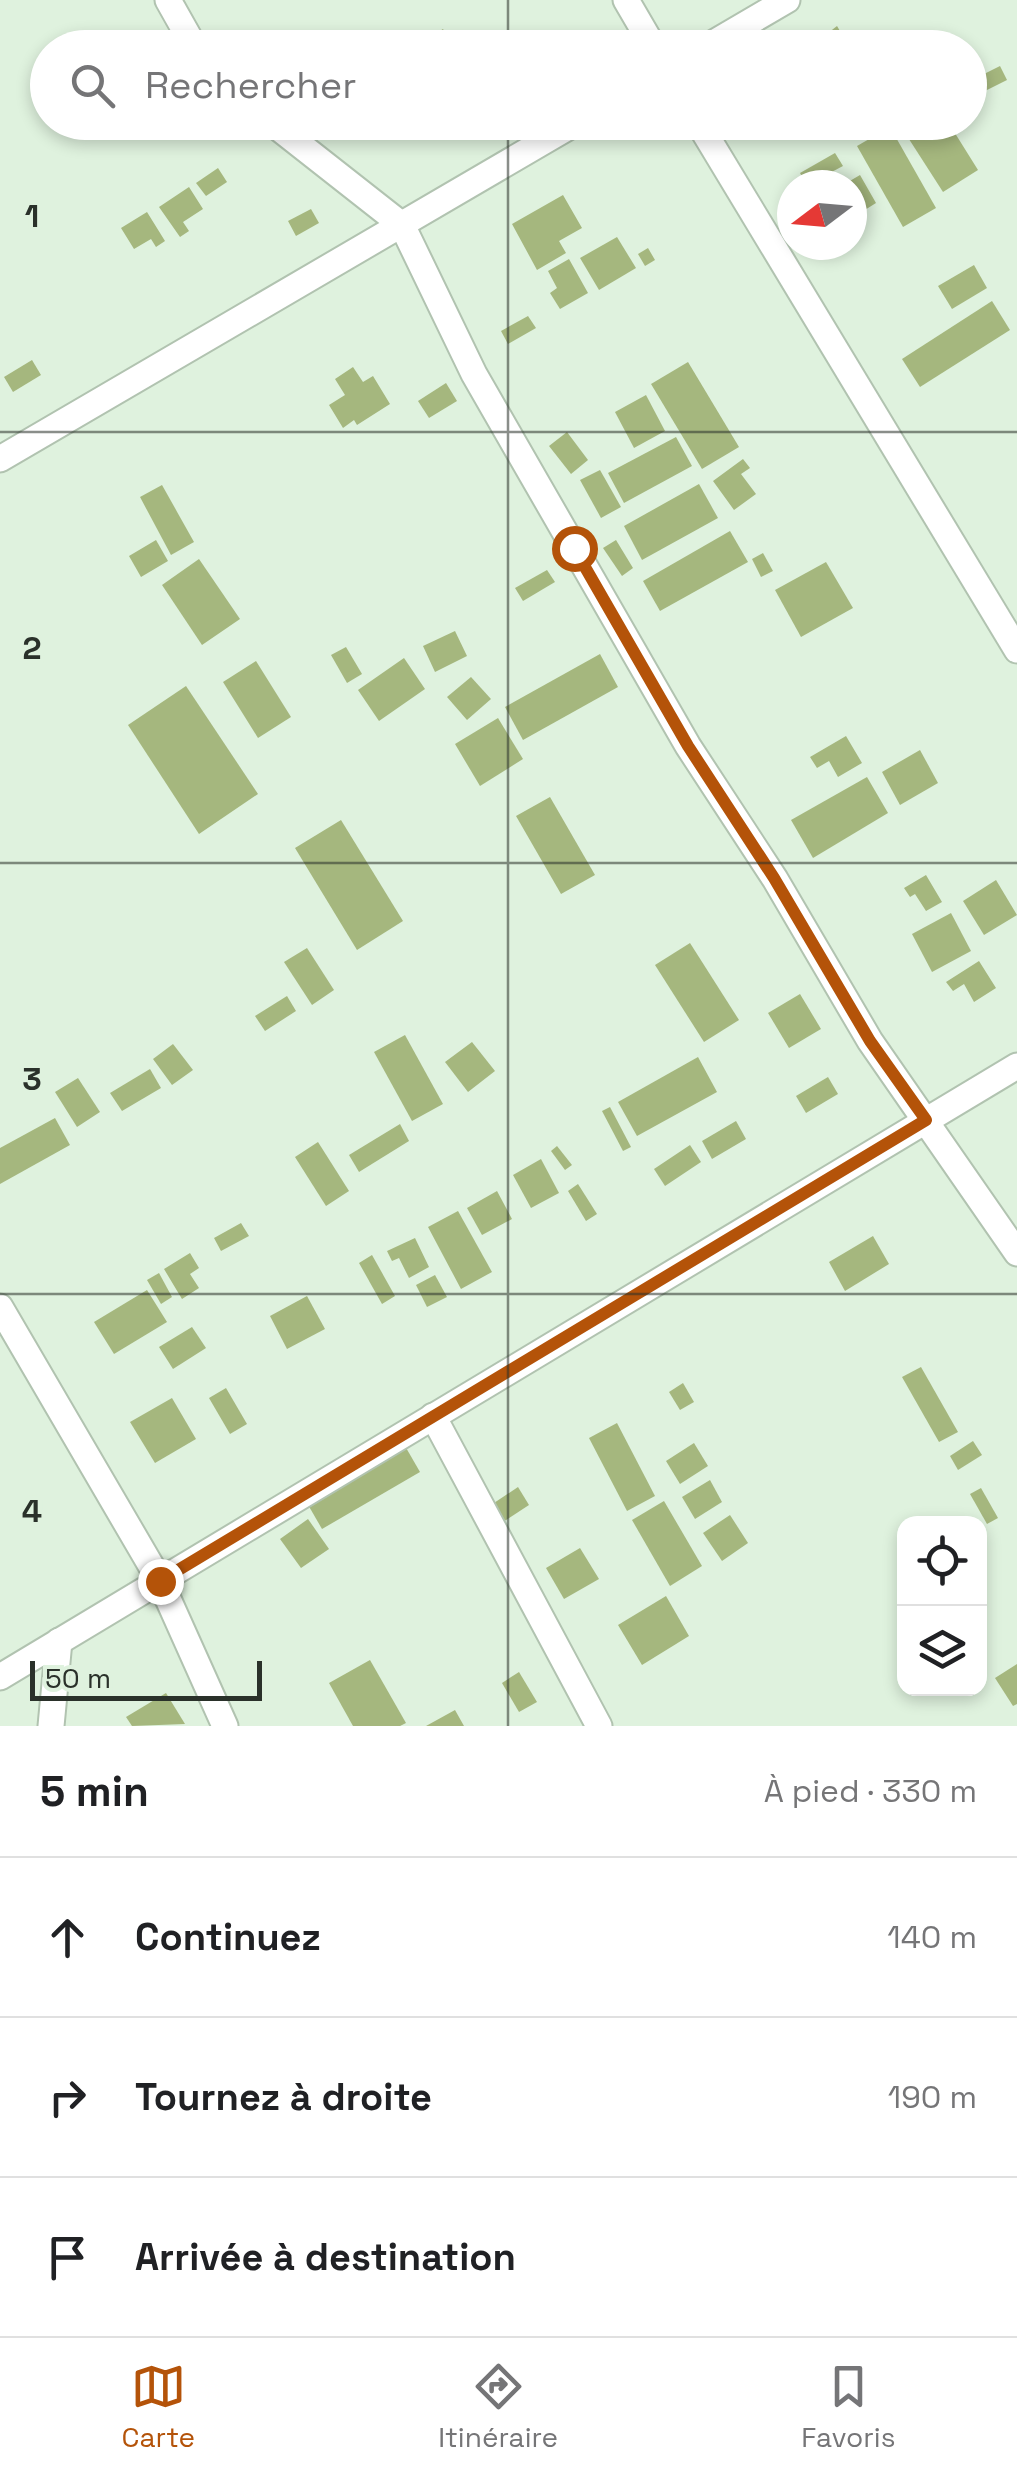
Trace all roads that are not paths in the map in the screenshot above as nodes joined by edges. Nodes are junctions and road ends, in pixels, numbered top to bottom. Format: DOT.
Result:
graph roads {
  1 [pos="168,0"];
  2 [pos="626,0"];
  3 [pos="786,0"];
  4 [pos="184,30"];
  5 [pos="644,30"];
  6 [pos="735,30"];
  7 [pos="294,140"];
  8 [pos="546,140"];
  9 [pos="709,140"];
  10 [pos="402,225"];
  11 [pos="0,459"];
  12 [pos="1017,650"];
  13 [pos="1017,1066"];
  14 [pos="926,1120"];
  15 [pos="1017,1253"];
  16 [pos="0,1308"];
  17 [pos="432,1416"];
  18 [pos="160,1581"];
  19 [pos="59,1641"];
  20 [pos="0,1677"];
  21 [pos="51,1726"];
  22 [pos="225,1726"];
  23 [pos="598,1726"];
  1 -- 4 [label="street"];
  2 -- 5 [label="street"];
  3 -- 6 [label="street"];
  7 -- 10 [label="street"];
  8 -- 10 [label="street"];
  9 -- 12 [label="street"];
  10 -- 11 [label="street"];
  10 -- 14 [label="street"];
  13 -- 14 [label="street"];
  14 -- 15 [label="street"];
  14 -- 17 [label="street"];
  16 -- 18 [label="street"];
  17 -- 18 [label="street"];
  17 -- 23 [label="street"];
  18 -- 19 [label="street"];
  18 -- 22 [label="street"];
  19 -- 20 [label="street"];
  19 -- 21 [label="street"];
}
